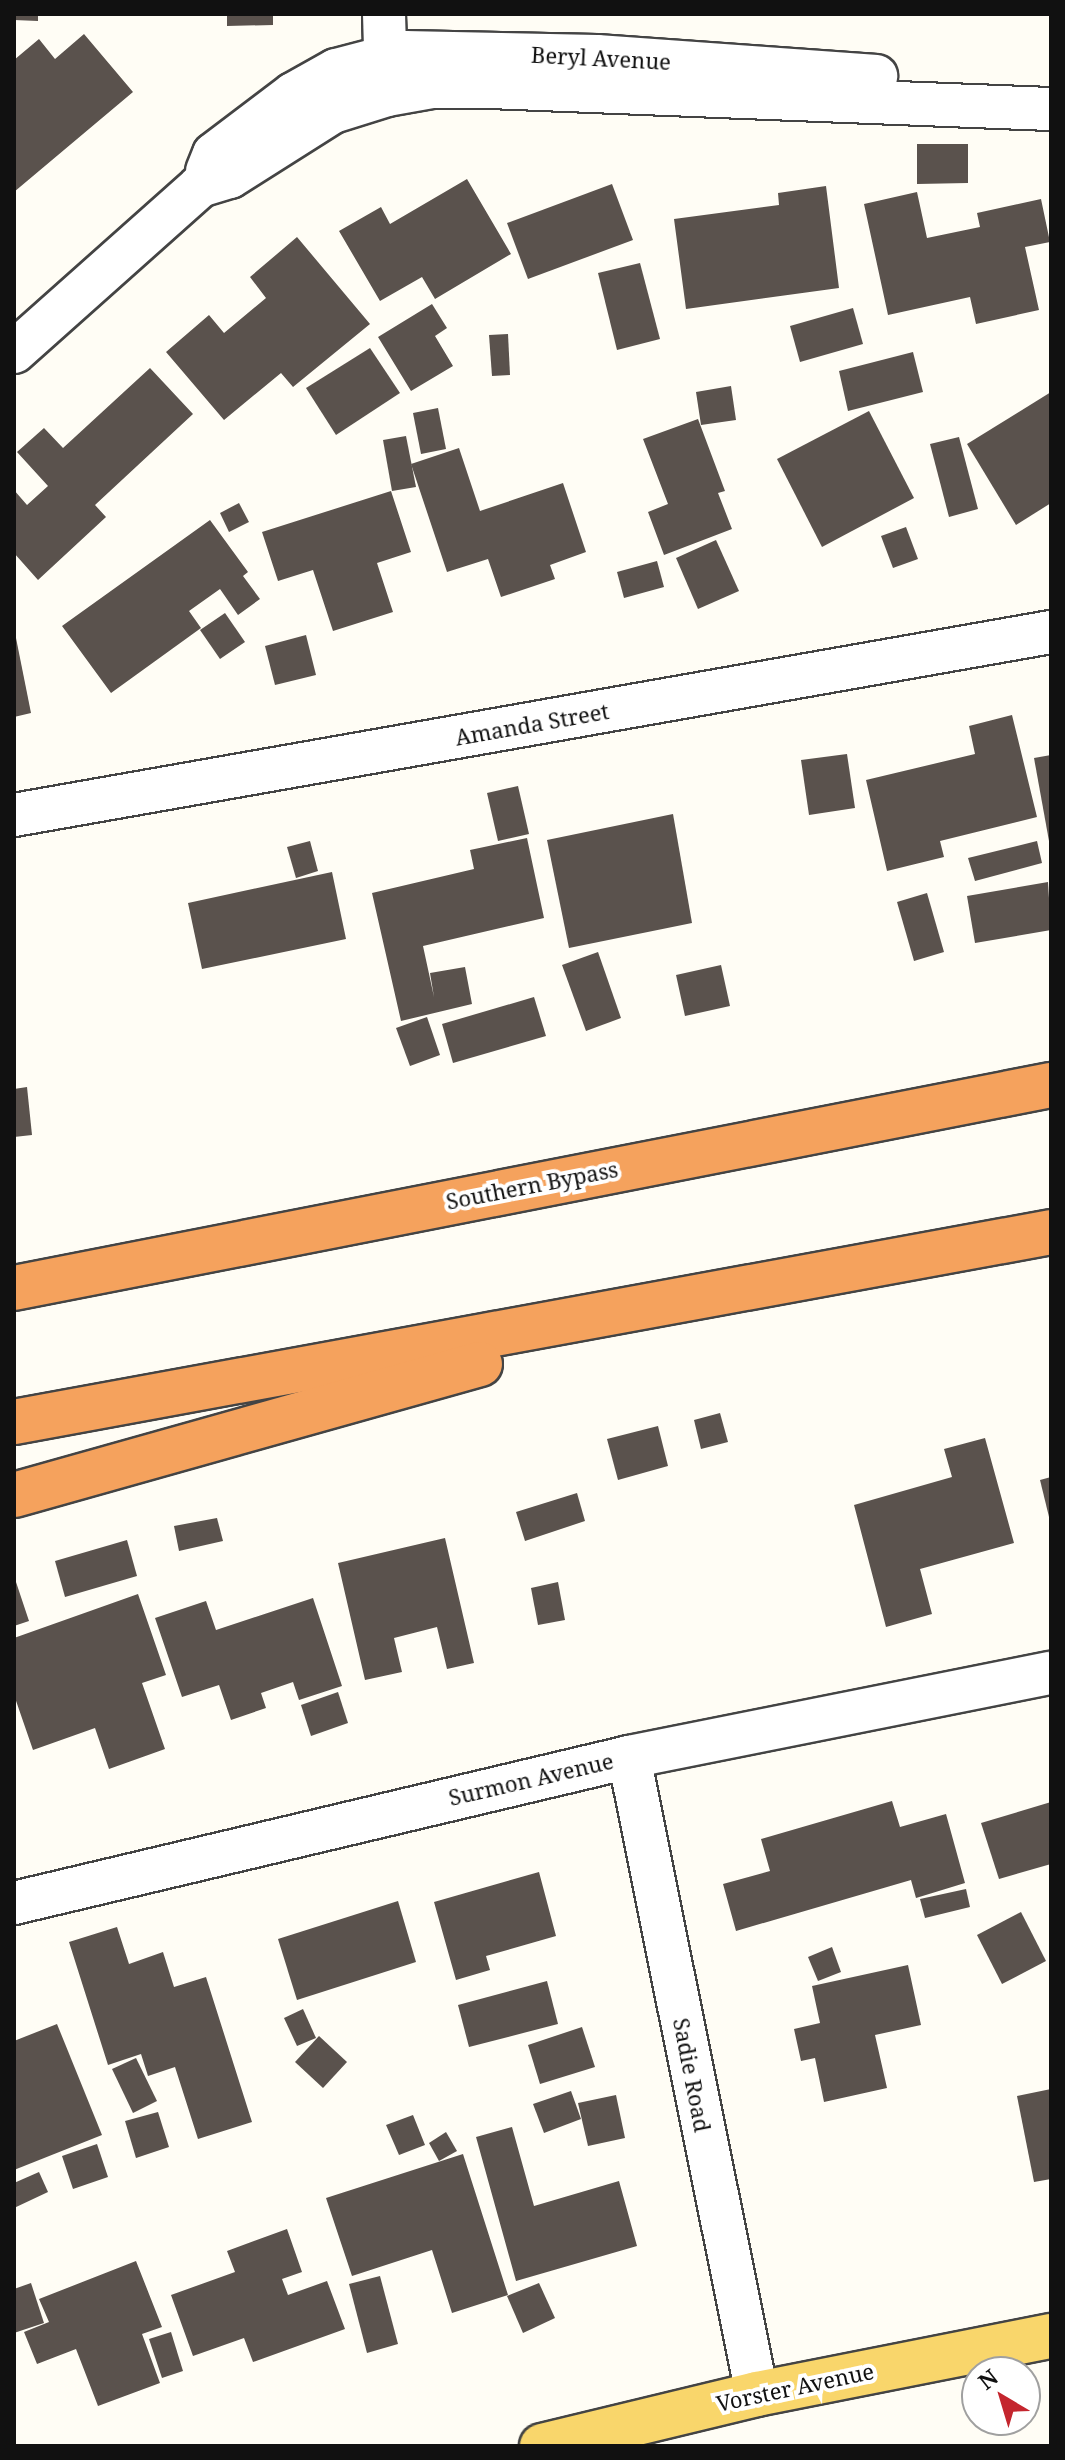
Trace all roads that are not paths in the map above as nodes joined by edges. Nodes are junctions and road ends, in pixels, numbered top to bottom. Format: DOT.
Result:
graph roads {
  1 [pos="384,14"];
  2 [pos="432,50"];
  3 [pos="385,75"];
  4 [pos="1051,88"];
  5 [pos="1051,109"];
  6 [pos="14,352"];
  7 [pos="1051,632"];
  8 [pos="14,815"];
  9 [pos="1051,1085"];
  10 [pos="1051,1232"];
  11 [pos="14,1275"];
  12 [pos="58,1279"];
  13 [pos="14,1288"];
  14 [pos="725,1295"];
  15 [pos="14,1422"];
  16 [pos="14,1495"];
  17 [pos="1051,1673"];
  18 [pos="629,1757"];
  19 [pos="14,1903"];
  20 [pos="1051,2336"];
  21 [pos="757,2394"];
  22 [pos="542,2446"];
  1 -- 3 [label="street"];
  2 -- 3 [label="street, Beryl Avenue"];
  2 -- 4 [label="street, Beryl Avenue"];
  2 -- 5 [label="street, Beryl Avenue"];
  3 -- 6 [label="street, Beryl Avenue"];
  7 -- 8 [label="street, Amanda Street"];
  9 -- 12 [label="highway, Southern Bypass"];
  10 -- 14 [label="highway"];
  11 -- 12 [label="highway"];
  12 -- 13 [label="highway, Southern Bypass"];
  14 -- 15 [label="highway"];
  14 -- 16 [label="highway"];
  17 -- 18 [label="street, Surmon Avenue"];
  18 -- 19 [label="street, Surmon Avenue"];
  18 -- 21 [label="street, Sadie Road"];
  20 -- 21 [label="main road, Vorster Avenue"];
  21 -- 22 [label="main road, Vorster Avenue"];
}
